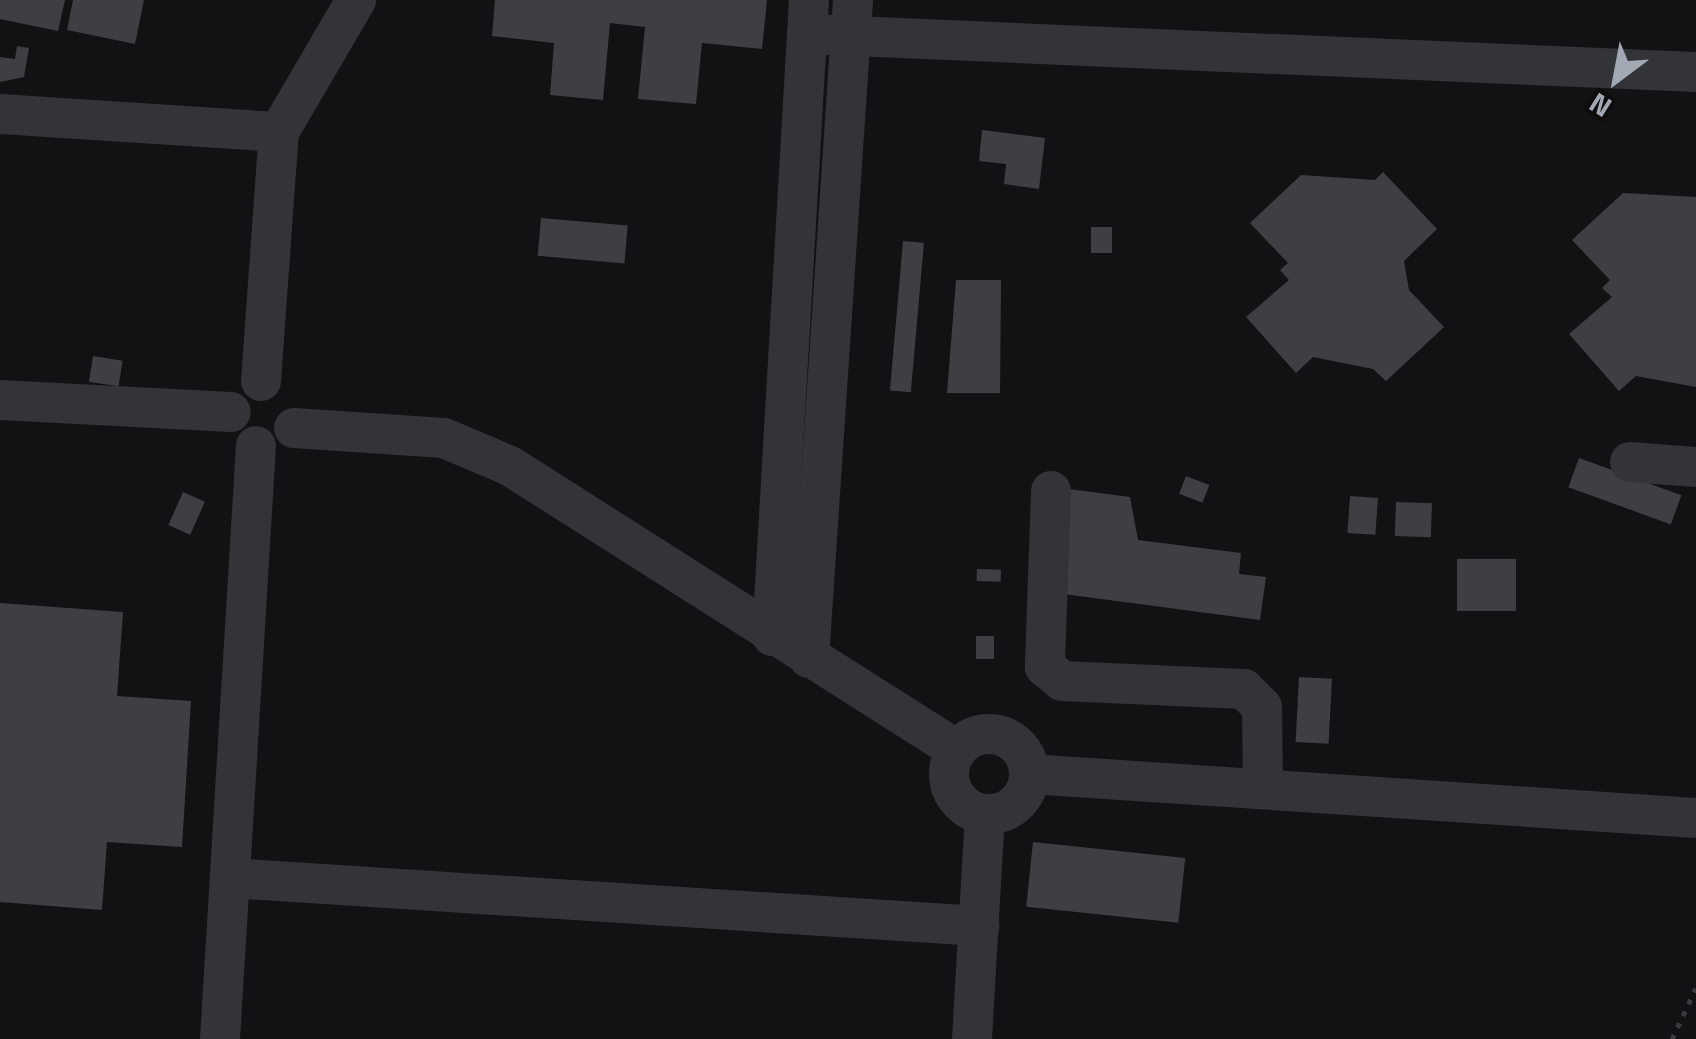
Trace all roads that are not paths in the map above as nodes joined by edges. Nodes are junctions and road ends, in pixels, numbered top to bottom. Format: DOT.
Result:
graph roads {
  1 [pos="356,0"];
  2 [pos="808,17"];
  3 [pos="853,18"];
  4 [pos="1696,72"];
  5 [pos="0,114"];
  6 [pos="278,132"];
  7 [pos="261,382"];
  8 [pos="0,400"];
  9 [pos="231,412"];
  10 [pos="294,428"];
  11 [pos="256,446"];
  12 [pos="1630,462"];
  13 [pos="1696,467"];
  14 [pos="1051,491"];
  15 [pos="772,636"];
  16 [pos="808,658"];
  17 [pos="957,750"];
  18 [pos="1029,774"];
  19 [pos="1262,789"];
  20 [pos="985,815"];
  21 [pos="1696,818"];
  22 [pos="230,878"];
  23 [pos="978,926"];
  24 [pos="220,1039"];
  25 [pos="972,1039"];
  1 -- 6 [label="lane"];
  2 -- 3 [label="lane"];
  2 -- 15 [label="lane"];
  3 -- 4 [label="lane"];
  3 -- 16 [label="lane"];
  5 -- 6 [label="lane"];
  6 -- 7 [label="lane"];
  7 -- 9 [label="lane"];
  7 -- 10 [label="lane"];
  8 -- 9 [label="lane"];
  9 -- 11 [label="lane"];
  10 -- 11 [label="lane"];
  10 -- 15 [label="lane"];
  11 -- 22 [label="lane"];
  12 -- 13 [label="lane"];
  14 -- 19 [label="lane"];
  15 -- 16 [label="lane"];
  16 -- 17 [label="lane"];
  17 -- 18 [label="lane"];
  17 -- 20 [label="lane"];
  18 -- 19 [label="lane"];
  18 -- 20 [label="lane"];
  19 -- 21 [label="lane"];
  20 -- 23 [label="lane"];
  22 -- 23 [label="lane"];
  22 -- 24 [label="lane"];
  23 -- 25 [label="lane"];
}
